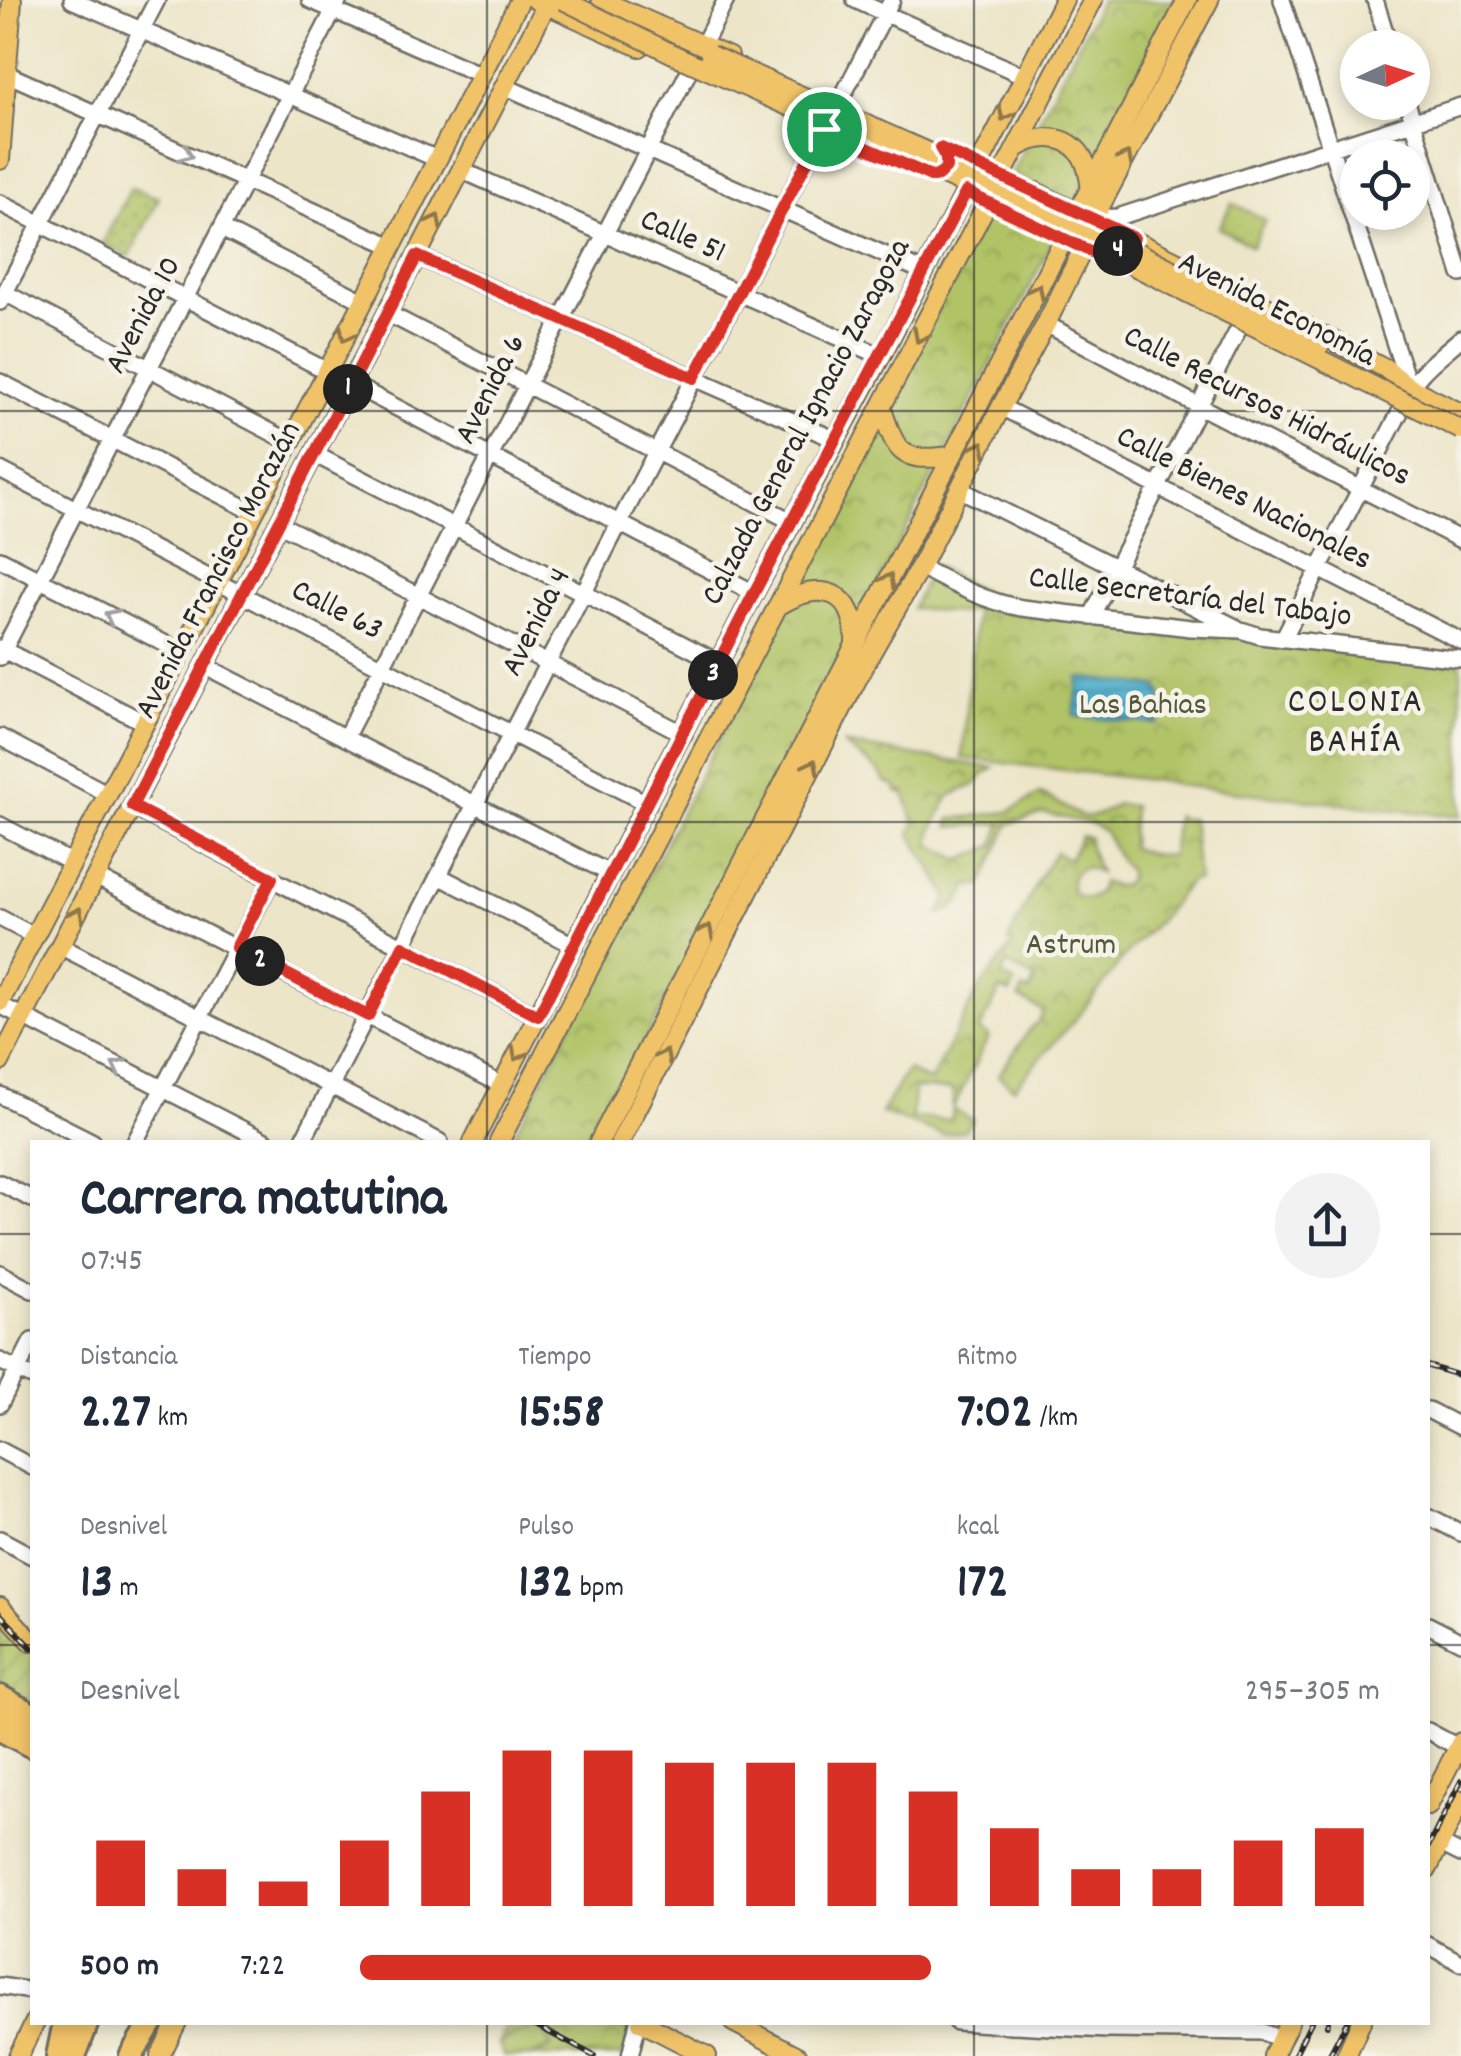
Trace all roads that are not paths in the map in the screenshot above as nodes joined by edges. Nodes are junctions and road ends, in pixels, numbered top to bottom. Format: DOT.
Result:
graph roads {
  1 [pos="12,0"];
  2 [pos="72,0"];
  3 [pos="156,0"];
  4 [pos="310,0"];
  5 [pos="520,0"];
  6 [pos="602,0"];
  7 [pos="726,0"];
  8 [pos="854,0"];
  9 [pos="1064,0"];
  10 [pos="1093,0"];
  11 [pos="1188,0"];
  12 [pos="1209,0"];
  13 [pos="1282,0"];
  14 [pos="1375,0"];
  15 [pos="548,1"];
  16 [pos="337,5"];
  17 [pos="889,7"];
  18 [pos="141,30"];
  19 [pos="1384,30"];
  20 [pos="706,50"];
  21 [pos="690,69"];
  22 [pos="6,74"];
  23 [pos="481,76"];
  24 [pos="1024,76"];
  25 [pos="504,86"];
  26 [pos="297,93"];
  27 [pos="838,104"];
  28 [pos="1461,106"];
  29 [pos="97,115"];
  30 [pos="1430,115"];
  31 [pos="1412,120"];
  32 [pos="824,129"];
  33 [pos="654,146"];
  34 [pos="1018,147"];
  35 [pos="940,148"];
  36 [pos="1330,148"];
  37 [pos="438,159"];
  38 [pos="0,160"];
  39 [pos="979,165"];
  40 [pos="461,170"];
  41 [pos="928,176"];
  42 [pos="1002,176"];
  43 [pos="247,181"];
  44 [pos="1092,188"];
  45 [pos="966,192"];
  46 [pos="990,201"];
  47 [pos="0,203"];
  48 [pos="782,209"];
  49 [pos="1087,215"];
  50 [pos="40,224"];
  51 [pos="222,228"];
  52 [pos="604,234"];
  53 [pos="1064,237"];
  54 [pos="1134,238"];
  55 [pos="392,246"];
  56 [pos="1084,247"];
  57 [pos="417,256"];
  58 [pos="1121,266"];
  59 [pos="924,272"];
  60 [pos="1461,274"];
  61 [pos="739,293"];
  62 [pos="2,298"];
  63 [pos="185,298"];
  64 [pos="364,301"];
  65 [pos="387,314"];
  66 [pos="560,319"];
  67 [pos="1046,324"];
  68 [pos="1239,328"];
  69 [pos="1461,338"];
  70 [pos="881,356"];
  71 [pos="149,368"];
  72 [pos="327,371"];
  73 [pos="694,378"];
  74 [pos="0,382"];
  75 [pos="351,384"];
  76 [pos="526,385"];
  77 [pos="1409,387"];
  78 [pos="1199,406"];
  79 [pos="1000,407"];
  80 [pos="882,408"];
  81 [pos="1402,408"];
  82 [pos="1461,413"];
  83 [pos="1461,430"];
  84 [pos="118,437"];
  85 [pos="1461,438"];
  86 [pos="836,440"];
  87 [pos="290,442"];
  88 [pos="656,452"];
  89 [pos="314,454"];
  90 [pos="490,456"];
  91 [pos="952,456"];
  92 [pos="0,470"];
  93 [pos="1158,487"];
  94 [pos="1361,488"];
  95 [pos="959,489"];
  96 [pos="76,509"];
  97 [pos="254,512"];
  98 [pos="625,521"];
  99 [pos="793,522"];
  100 [pos="278,523"];
  101 [pos="453,526"];
  102 [pos="1461,540"];
  103 [pos="0,559"];
  104 [pos="920,567"];
  105 [pos="1116,568"];
  106 [pos="1319,569"];
  107 [pos="40,580"];
  108 [pos="218,582"];
  109 [pos="422,593"];
  110 [pos="584,593"];
  111 [pos="754,593"];
  112 [pos="242,594"];
  113 [pos="778,606"];
  114 [pos="1091,617"];
  115 [pos="1241,630"];
  116 [pos="1283,639"];
  117 [pos="1461,642"];
  118 [pos="856,643"];
  119 [pos="1,651"];
  120 [pos="182,652"];
  121 [pos="1461,659"];
  122 [pos="548,663"];
  123 [pos="719,663"];
  124 [pos="205,666"];
  125 [pos="381,666"];
  126 [pos="144,723"];
  127 [pos="512,734"];
  128 [pos="684,734"];
  129 [pos="0,738"];
  130 [pos="345,738"];
  131 [pos="108,794"];
  132 [pos="476,804"];
  133 [pos="648,804"];
  134 [pos="132,806"];
  135 [pos="0,825"];
  136 [pos="72,863"];
  137 [pos="611,874"];
  138 [pos="96,876"];
  139 [pos="439,876"];
  140 [pos="272,878"];
  141 [pos="0,918"];
  142 [pos="34,936"];
  143 [pos="60,946"];
  144 [pos="403,946"];
  145 [pos="575,946"];
  146 [pos="236,948"];
  147 [pos="676,992"];
  148 [pos="0,1004"];
  149 [pos="368,1016"];
  150 [pos="538,1016"];
  151 [pos="24,1017"];
  152 [pos="684,1017"];
  153 [pos="200,1018"];
  154 [pos="662,1020"];
  155 [pos="0,1062"];
  156 [pos="502,1085"];
  157 [pos="335,1087"];
  158 [pos="163,1089"];
  159 [pos="0,1095"];
  160 [pos="89,1140"];
  161 [pos="136,1140"];
  162 [pos="263,1140"];
  163 [pos="303,1140"];
  164 [pos="436,1140"];
  165 [pos="473,1140"];
  166 [pos="501,1140"];
  167 [pos="600,1140"];
  168 [pos="621,1140"];
  169 [pos="0,1182"];
  170 [pos="30,1198"];
  171 [pos="0,1273"];
  172 [pos="30,1289"];
  173 [pos="0,1361"];
  174 [pos="25,1373"];
  175 [pos="0,1404"];
  176 [pos="1430,1411"];
  177 [pos="1461,1427"];
  178 [pos="0,1450"];
  179 [pos="30,1465"];
  180 [pos="1430,1517"];
  181 [pos="1461,1533"];
  182 [pos="0,1539"];
  183 [pos="30,1555"];
  184 [pos="0,1607"];
  185 [pos="1430,1625"];
  186 [pos="30,1640"];
  187 [pos="1461,1642"];
  188 [pos="0,1697"];
  189 [pos="0,1712"];
  190 [pos="30,1714"];
  191 [pos="0,1729"];
  192 [pos="30,1729"];
  193 [pos="1430,1732"];
  194 [pos="0,1738"];
  195 [pos="1460,1744"];
  196 [pos="30,1745"];
  197 [pos="30,1754"];
  198 [pos="1461,1800"];
  199 [pos="1430,1802"];
  200 [pos="1440,1843"];
  201 [pos="1461,1854"];
  202 [pos="1430,1864"];
  203 [pos="1430,1946"];
  204 [pos="1461,1962"];
  205 [pos="0,1986"];
  206 [pos="30,1990"];
  207 [pos="34,2025"];
  208 [pos="63,2025"];
  209 [pos="86,2025"];
  210 [pos="133,2025"];
  211 [pos="152,2025"];
  212 [pos="153,2025"];
  213 [pos="176,2025"];
  214 [pos="639,2025"];
  215 [pos="646,2025"];
  216 [pos="739,2025"];
  217 [pos="1071,2025"];
  218 [pos="1288,2025"];
  219 [pos="1360,2025"];
  220 [pos="1109,2026"];
  221 [pos="1276,2050"];
  222 [pos="18,2056"];
  223 [pos="58,2056"];
  224 [pos="74,2056"];
  225 [pos="119,2056"];
  226 [pos="131,2056"];
  227 [pos="147,2056"];
  228 [pos="160,2056"];
  229 [pos="630,2056"];
  230 [pos="707,2056"];
  231 [pos="798,2056"];
  232 [pos="1346,2056"];
  1 -- 22 [label="main road"];
  2 -- 18 [label="street"];
  3 -- 18 [label="street"];
  4 -- 16 [label="street"];
  5 -- 23 [label="main road, Avenida Francisco Morazán"];
  6 -- 20 [label="main road"];
  7 -- 20 [label="street"];
  8 -- 17 [label="street"];
  9 -- 24 [label="main road, Calzada General Ignacio Zaragoza"];
  10 -- 34 [label="main road, Calzada General Ignacio Zaragoza"];
  11 -- 44 [label="main road"];
  49 -- 12 [label="main road, one-way"];
  13 -- 36 [label="street"];
  14 -- 19 [label="street"];
  15 -- 21 [label="main road, Avenida Economía"];
  15 -- 25 [label="main road, Avenida Francisco Morazán"];
  15 -- 83 [label="main road, bridge"];
  16 -- 23 [label="street"];
  16 -- 26 [label="street, Avenida 10"];
  17 -- 24 [label="street"];
  17 -- 27 [label="street"];
  18 -- 26 [label="street"];
  18 -- 29 [label="street"];
  20 -- 27 [label="main road, Avenida Economía"];
  20 -- 77 [label="main road, bridge"];
  21 -- 32 [label="main road, Avenida Economía"];
  21 -- 33 [label="street, Avenida 6"];
  22 -- 29 [label="street"];
  22 -- 38 [label="main road"];
  23 -- 37 [label="main road, Avenida Francisco Morazán"];
  24 -- 39 [label="main road, Calzada General Ignacio Zaragoza, one-way"];
  25 -- 33 [label="street"];
  25 -- 40 [label="main road, Avenida Francisco Morazán"];
  26 -- 37 [label="street"];
  26 -- 43 [label="street, Avenida 10"];
  27 -- 35 [label="main road, Avenida Economía"];
  28 -- 30 [label="street"];
  29 -- 43 [label="street, one-way"];
  29 -- 50 [label="street"];
  31 -- 36 [label="street"];
  31 -- 60 [label="street"];
  32 -- 41 [label="main road, Avenida Economía"];
  32 -- 48 [label="street, Avenida 4"];
  33 -- 48 [label="street"];
  33 -- 52 [label="street, Avenida 6"];
  34 -- 42 [label="main road, Calzada General Ignacio Zaragoza"];
  34 -- 44 [label="main road"];
  35 -- 39 [label="main road, Avenida Economía"];
  35 -- 41 [label="main road"];
  36 -- 49 [label="street"];
  36 -- 77 [label="street"];
  37 -- 55 [label="main road, Avenida Francisco Morazán"];
  39 -- 42 [label="main road, Avenida Economía"];
  39 -- 45 [label="main road, Calzada General Ignacio Zaragoza"];
  40 -- 52 [label="street, Calle 51"];
  57 -- 40 [label="main road, Avenida Francisco Morazán, one-way"];
  41 -- 45 [label="main road, Avenida Economía"];
  42 -- 46 [label="main road, Calzada General Ignacio Zaragoza"];
  42 -- 49 [label="main road, Avenida Economía"];
  43 -- 51 [label="street, Avenida 10"];
  43 -- 55 [label="street"];
  44 -- 49 [label="main road"];
  45 -- 46 [label="main road, Avenida Economía"];
  45 -- 59 [label="main road, Calzada General Ignacio Zaragoza"];
  46 -- 53 [label="main road, Avenida Economía"];
  46 -- 80 [label="main road, Calzada General Ignacio Zaragoza, one-way"];
  47 -- 50 [label="street"];
  48 -- 59 [label="street"];
  48 -- 61 [label="street, Avenida 4"];
  49 -- 53 [label="main road"];
  49 -- 54 [label="main road, Avenida Economía"];
  49 -- 56 [label="main road"];
  50 -- 62 [label="street"];
  50 -- 63 [label="street"];
  51 -- 63 [label="street, Avenida 10"];
  51 -- 64 [label="street"];
  52 -- 61 [label="street, Calle 51"];
  52 -- 66 [label="street, Avenida 6"];
  53 -- 56 [label="main road, Avenida Economía"];
  91 -- 53 [label="main road, one-way"];
  54 -- 58 [label="main road"];
  54 -- 77 [label="main road, Avenida Economía"];
  55 -- 64 [label="main road, Avenida Francisco Morazán"];
  56 -- 58 [label="main road, Avenida Economía"];
  56 -- 67 [label="main road"];
  57 -- 65 [label="main road, Avenida Francisco Morazán"];
  57 -- 66 [label="street"];
  58 -- 68 [label="main road, Avenida Economía"];
  59 -- 70 [label="main road, Calzada General Ignacio Zaragoza"];
  61 -- 70 [label="street, Calle 51"];
  61 -- 73 [label="street, Avenida 4"];
  62 -- 71 [label="street"];
  63 -- 71 [label="street, Avenida 10"];
  63 -- 72 [label="street"];
  64 -- 72 [label="main road, Avenida Francisco Morazán, one-way"];
  65 -- 75 [label="main road, Avenida Francisco Morazán"];
  65 -- 76 [label="street"];
  66 -- 73 [label="street"];
  66 -- 76 [label="street, Avenida 6"];
  67 -- 78 [label="street, Calle Recursos Hidráulicos"];
  67 -- 79 [label="main road"];
  68 -- 78 [label="street"];
  68 -- 81 [label="main road, Avenida Economía"];
  69 -- 77 [label="street"];
  70 -- 86 [label="main road, Calzada General Ignacio Zaragoza"];
  71 -- 84 [label="street, Avenida 10"];
  71 -- 87 [label="street"];
  72 -- 87 [label="main road, Avenida Francisco Morazán"];
  73 -- 86 [label="street"];
  73 -- 88 [label="street, Avenida 4"];
  74 -- 84 [label="street"];
  75 -- 89 [label="main road, Avenida Francisco Morazán"];
  75 -- 90 [label="street"];
  76 -- 88 [label="street"];
  76 -- 90 [label="street, Avenida 6"];
  77 -- 81 [label="street"];
  77 -- 82 [label="main road, Avenida Economía"];
  78 -- 93 [label="street"];
  78 -- 94 [label="street, Calle Recursos Hidráulicos"];
  79 -- 93 [label="street, Calle Bienes Nacionales"];
  95 -- 79 [label="main road, one-way"];
  80 -- 91 [label="main road"];
  80 -- 113 [label="main road, Calzada General Ignacio Zaragoza"];
  81 -- 85 [label="main road, Avenida Economía"];
  81 -- 94 [label="street"];
  84 -- 96 [label="street, Avenida 10"];
  84 -- 97 [label="street"];
  86 -- 99 [label="main road, Calzada General Ignacio Zaragoza"];
  87 -- 97 [label="main road, Avenida Francisco Morazán"];
  88 -- 98 [label="street, Avenida 4"];
  88 -- 99 [label="street"];
  89 -- 100 [label="main road, Avenida Francisco Morazán"];
  89 -- 101 [label="street"];
  90 -- 98 [label="street"];
  90 -- 101 [label="street, Avenida 6"];
  118 -- 91 [label="main road, one-way"];
  92 -- 96 [label="street, Calle 63"];
  93 -- 105 [label="street"];
  93 -- 106 [label="street, Calle Bienes Nacionales"];
  94 -- 102 [label="street, Calle Recursos Hidráulicos"];
  94 -- 106 [label="street"];
  95 -- 104 [label="main road"];
  95 -- 105 [label="street"];
  96 -- 107 [label="street, Avenida 10"];
  96 -- 108 [label="street, Calle 63"];
  97 -- 108 [label="main road, Avenida Francisco Morazán"];
  98 -- 110 [label="street, Avenida 4"];
  98 -- 111 [label="street"];
  99 -- 111 [label="main road, Calzada General Ignacio Zaragoza"];
  100 -- 109 [label="street"];
  100 -- 112 [label="main road, Avenida Francisco Morazán"];
  101 -- 109 [label="street, Avenida 6"];
  101 -- 110 [label="street"];
  103 -- 107 [label="street"];
  104 -- 114 [label="street, Calle Secretaría del Tabajo"];
  152 -- 104 [label="main road, one-way"];
  105 -- 114 [label="street"];
  105 -- 115 [label="street"];
  106 -- 116 [label="street"];
  106 -- 117 [label="street, Calle Bienes Nacionales"];
  107 -- 119 [label="street, Avenida 10"];
  120 -- 107 [label="street, one-way"];
  108 -- 112 [label="street, Calle 63"];
  108 -- 120 [label="main road, Avenida Francisco Morazán"];
  109 -- 122 [label="street"];
  109 -- 125 [label="street, Avenida 6"];
  110 -- 122 [label="street, Avenida 4"];
  110 -- 123 [label="street"];
  111 -- 123 [label="main road, Calzada General Ignacio Zaragoza"];
  112 -- 124 [label="main road, Avenida Francisco Morazán"];
  112 -- 125 [label="street, Calle 63"];
  113 -- 118 [label="main road"];
  113 -- 166 [label="main road, Calzada General Ignacio Zaragoza"];
  114 -- 115 [label="street, Calle Secretaría del Tabajo"];
  115 -- 116 [label="street, Calle Secretaría del Tabajo"];
  116 -- 121 [label="street, Calle Secretaría del Tabajo"];
  147 -- 118 [label="main road, one-way"];
  119 -- 126 [label="street"];
  120 -- 126 [label="main road, Avenida Francisco Morazán"];
  122 -- 127 [label="street, Avenida 4"];
  122 -- 128 [label="street"];
  123 -- 128 [label="main road, Calzada General Ignacio Zaragoza"];
  124 -- 130 [label="street"];
  124 -- 134 [label="main road, Avenida Francisco Morazán"];
  125 -- 127 [label="street, Calle 63"];
  125 -- 130 [label="street, Avenida 6"];
  126 -- 131 [label="main road, Avenida Francisco Morazán"];
  127 -- 132 [label="street, Avenida 4"];
  127 -- 133 [label="street, Calle 63"];
  128 -- 133 [label="main road, Calzada General Ignacio Zaragoza"];
  129 -- 131 [label="street"];
  130 -- 132 [label="street"];
  131 -- 136 [label="main road, Avenida Francisco Morazán"];
  132 -- 137 [label="street"];
  132 -- 139 [label="street, Avenida 4"];
  133 -- 137 [label="main road, Calzada General Ignacio Zaragoza"];
  134 -- 138 [label="main road, Avenida Francisco Morazán"];
  134 -- 140 [label="street"];
  135 -- 136 [label="street"];
  136 -- 142 [label="main road, Avenida Francisco Morazán"];
  137 -- 145 [label="main road, Calzada General Ignacio Zaragoza"];
  143 -- 138 [label="main road, Avenida Francisco Morazán, one-way"];
  138 -- 146 [label="street"];
  139 -- 144 [label="street, Avenida 4"];
  139 -- 145 [label="street"];
  140 -- 144 [label="street"];
  140 -- 146 [label="street"];
  141 -- 142 [label="street"];
  142 -- 148 [label="main road, Avenida Francisco Morazán"];
  143 -- 151 [label="main road, Avenida Francisco Morazán"];
  143 -- 153 [label="street"];
  144 -- 149 [label="street, Avenida 4"];
  144 -- 150 [label="street"];
  145 -- 150 [label="main road, Calzada General Ignacio Zaragoza"];
  146 -- 149 [label="street"];
  146 -- 153 [label="street"];
  147 -- 152 [label="main road"];
  147 -- 154 [label="main road"];
  148 -- 151 [label="street"];
  149 -- 156 [label="street"];
  149 -- 157 [label="street, Avenida 4"];
  150 -- 156 [label="main road, Calzada General Ignacio Zaragoza, one-way"];
  151 -- 155 [label="main road, Avenida Francisco Morazán"];
  158 -- 151 [label="street, one-way"];
  152 -- 154 [label="main road"];
  168 -- 152 [label="main road, one-way"];
  153 -- 157 [label="street"];
  153 -- 158 [label="street"];
  154 -- 167 [label="main road"];
  156 -- 165 [label="main road, Calzada General Ignacio Zaragoza"];
  157 -- 163 [label="street, Avenida 4"];
  157 -- 164 [label="street"];
  158 -- 161 [label="street"];
  158 -- 162 [label="street"];
  159 -- 160 [label="street"];
  169 -- 170 [label="street"];
  171 -- 172 [label="street"];
  173 -- 174 [label="street"];
  174 -- 175 [label="street"];
  176 -- 177 [label="street"];
  178 -- 179 [label="street"];
  180 -- 181 [label="street"];
  182 -- 183 [label="street"];
  184 -- 186 [label="main road"];
  185 -- 187 [label="street"];
  188 -- 190 [label="highway"];
  189 -- 192 [label="main road"];
  191 -- 196 [label="highway"];
  193 -- 195 [label="street"];
  194 -- 197 [label="main road"];
  195 -- 199 [label="main road"];
  198 -- 200 [label="main road"];
  200 -- 201 [label="street"];
  200 -- 202 [label="main road"];
  203 -- 204 [label="street"];
  205 -- 206 [label="street"];
  207 -- 222 [label="main road"];
  208 -- 223 [label="highway"];
  209 -- 224 [label="highway"];
  210 -- 225 [label="highway"];
  211 -- 226 [label="highway"];
  212 -- 227 [label="highway"];
  213 -- 228 [label="main road"];
  214 -- 229 [label="street"];
  215 -- 230 [label="main road"];
  216 -- 231 [label="main road"];
  217 -- 220 [label="street"];
  218 -- 221 [label="main road"];
  219 -- 232 [label="main road"];
  220 -- 221 [label="street"];
}
